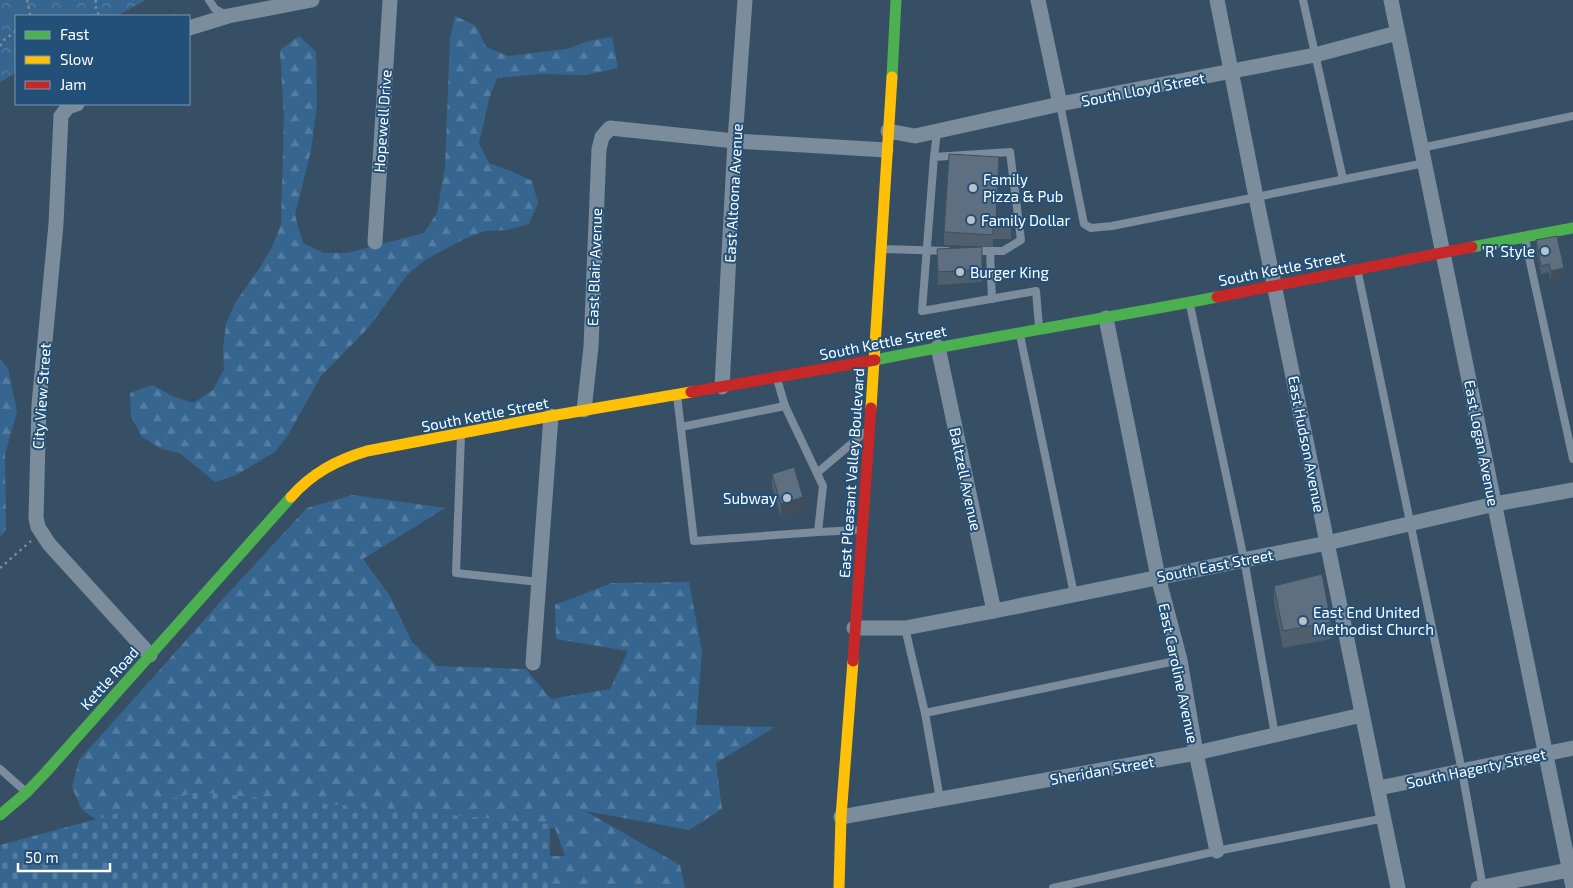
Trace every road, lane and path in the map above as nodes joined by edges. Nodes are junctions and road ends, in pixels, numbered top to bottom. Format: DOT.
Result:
graph roads {
  1 [pos="27,0"];
  2 [pos="96,0"];
  3 [pos="209,0"];
  4 [pos="312,0"];
  5 [pos="390,0"];
  6 [pos="745,0"];
  7 [pos="896,0"];
  8 [pos="1038,0"];
  9 [pos="1217,0"];
  10 [pos="1303,0"];
  11 [pos="1390,0"];
  12 [pos="29,15"];
  13 [pos="99,15"];
  14 [pos="228,16"];
  15 [pos="190,28"];
  16 [pos="15,32"];
  17 [pos="1397,33"];
  18 [pos="0,46"];
  19 [pos="1315,55"];
  20 [pos="1231,72"];
  21 [pos="1060,104"];
  22 [pos="75,105"];
  23 [pos="1573,116"];
  24 [pos="888,131"];
  25 [pos="937,132"];
  26 [pos="735,141"];
  27 [pos="1421,148"];
  28 [pos="886,150"];
  29 [pos="934,157"];
  30 [pos="1425,163"];
  31 [pos="1342,180"];
  32 [pos="1256,197"];
  33 [pos="1573,228"];
  34 [pos="1524,237"];
  35 [pos="375,242"];
  36 [pos="881,249"];
  37 [pos="927,250"];
  38 [pos="954,251"];
  39 [pos="963,251"];
  40 [pos="990,251"];
  41 [pos="1444,252"];
  42 [pos="1357,269"];
  43 [pos="1275,284"];
  44 [pos="992,299"];
  45 [pos="1189,301"];
  46 [pos="1106,318"];
  47 [pos="1040,329"];
  48 [pos="1020,333"];
  49 [pos="938,347"];
  50 [pos="875,360"];
  51 [pos="776,377"];
  52 [pos="722,386"];
  53 [pos="677,394"];
  54 [pos="785,406"];
  55 [pos="584,410"];
  56 [pos="552,416"];
  57 [pos="681,427"];
  58 [pos="870,429"];
  59 [pos="461,433"];
  60 [pos="1573,459"];
  61 [pos="817,473"];
  62 [pos="1573,490"];
  63 [pos="1495,504"];
  64 [pos="1411,523"];
  65 [pos="862,530"];
  66 [pos="818,532"];
  67 [pos="42,534"];
  68 [pos="1327,542"];
  69 [pos="237,556"];
  70 [pos="1244,559"];
  71 [pos="0,568"];
  72 [pos="1158,577"];
  73 [pos="539,582"];
  74 [pos="1074,594"];
  75 [pos="994,611"];
  76 [pos="854,628"];
  77 [pos="905,628"];
  78 [pos="150,655"];
  79 [pos="1180,660"];
  80 [pos="533,663"];
  81 [pos="925,713"];
  82 [pos="1362,715"];
  83 [pos="1275,735"];
  84 [pos="1573,748"];
  85 [pos="1196,753"];
  86 [pos="1545,754"];
  87 [pos="0,769"];
  88 [pos="1462,771"];
  89 [pos="1378,788"];
  90 [pos="26,792"];
  91 [pos="940,798"];
  92 [pos="0,815"];
  93 [pos="842,817"];
  94 [pos="1385,818"];
  95 [pos="1217,851"];
  96 [pos="1571,869"];
  97 [pos="1573,887"];
  98 [pos="839,888"];
  99 [pos="1053,888"];
  100 [pos="1398,888"];
  101 [pos="1481,888"];
  1 -- 12 [label="path"];
  2 -- 13 [label="path"];
  3 -- 14 [label="lane"];
  4 -- 14 [label="street"];
  5 -- 35 [label="street, Hopewell Drive"];
  6 -- 26 [label="street, East Altoona Avenue"];
  7 -- 24 [label="main road, East Pleasant Valley Boulevard"];
  8 -- 21 [label="street"];
  9 -- 20 [label="street, East Hudson Avenue"];
  10 -- 19 [label="lane"];
  11 -- 17 [label="street, East Logan Avenue"];
  14 -- 15 [label="street"];
  16 -- 18 [label="path"];
  17 -- 19 [label="street, South Lloyd Street"];
  17 -- 27 [label="street, East Logan Avenue"];
  19 -- 20 [label="street, South Lloyd Street"];
  19 -- 31 [label="lane"];
  20 -- 21 [label="street, South Lloyd Street"];
  20 -- 32 [label="street, East Hudson Avenue"];
  21 -- 25 [label="street, South Lloyd Street"];
  21 -- 32 [label="lane"];
  22 -- 67 [label="street, City View Street"];
  23 -- 27 [label="lane"];
  24 -- 25 [label="street, South Lloyd Street"];
  24 -- 28 [label="main road, East Pleasant Valley Boulevard"];
  25 -- 29 [label="lane"];
  26 -- 28 [label="street"];
  26 -- 52 [label="street, East Altoona Avenue"];
  26 -- 55 [label="street, East Blair Avenue"];
  27 -- 30 [label="street, East Logan Avenue"];
  28 -- 36 [label="main road, East Pleasant Valley Boulevard"];
  29 -- 37 [label="lane"];
  29 -- 40 [label="lane"];
  30 -- 31 [label="lane"];
  30 -- 41 [label="street, East Logan Avenue"];
  31 -- 32 [label="lane"];
  32 -- 43 [label="street, East Hudson Avenue"];
  33 -- 34 [label="main road, South Kettle Street"];
  34 -- 41 [label="main road, South Kettle Street"];
  34 -- 60 [label="lane"];
  36 -- 37 [label="lane"];
  36 -- 50 [label="main road, East Pleasant Valley Boulevard"];
  37 -- 38 [label="lane"];
  37 -- 44 [label="lane"];
  39 -- 40 [label="lane"];
  40 -- 44 [label="lane"];
  41 -- 42 [label="main road, South Kettle Street"];
  41 -- 63 [label="street, East Logan Avenue"];
  42 -- 43 [label="main road, South Kettle Street"];
  42 -- 64 [label="lane"];
  43 -- 45 [label="main road, South Kettle Street"];
  43 -- 68 [label="street, East Hudson Avenue"];
  44 -- 47 [label="lane"];
  45 -- 46 [label="main road, South Kettle Street"];
  45 -- 70 [label="lane"];
  46 -- 47 [label="main road, South Kettle Street"];
  46 -- 72 [label="street, East Caroline Avenue"];
  47 -- 48 [label="main road, South Kettle Street"];
  48 -- 49 [label="main road, South Kettle Street"];
  48 -- 74 [label="lane"];
  49 -- 50 [label="main road, South Kettle Street"];
  49 -- 75 [label="street, Baltzell Avenue"];
  50 -- 51 [label="main road, South Kettle Street"];
  50 -- 58 [label="main road, East Pleasant Valley Boulevard"];
  51 -- 52 [label="main road, South Kettle Street"];
  51 -- 54 [label="lane"];
  52 -- 53 [label="main road, South Kettle Street"];
  53 -- 55 [label="main road, South Kettle Street"];
  53 -- 57 [label="lane"];
  54 -- 57 [label="lane"];
  54 -- 61 [label="lane"];
  55 -- 56 [label="main road, South Kettle Street"];
  56 -- 59 [label="main road, South Kettle Street"];
  56 -- 73 [label="street"];
  57 -- 66 [label="lane"];
  58 -- 61 [label="lane"];
  58 -- 65 [label="main road, East Pleasant Valley Boulevard"];
  59 -- 69 [label="main road, South Kettle Street"];
  59 -- 73 [label="lane"];
  61 -- 66 [label="lane"];
  62 -- 63 [label="street, South East Street"];
  63 -- 64 [label="street, South East Street"];
  63 -- 86 [label="street, East Logan Avenue"];
  64 -- 68 [label="street, South East Street"];
  64 -- 88 [label="lane"];
  65 -- 66 [label="lane"];
  65 -- 76 [label="main road, East Pleasant Valley Boulevard"];
  67 -- 71 [label="path"];
  67 -- 78 [label="street, City View Street"];
  68 -- 70 [label="street, South East Street"];
  68 -- 82 [label="street, East Hudson Avenue"];
  69 -- 78 [label="main road, Kettle Road"];
  70 -- 72 [label="street, South East Street"];
  70 -- 83 [label="lane"];
  72 -- 74 [label="street, South East Street"];
  72 -- 79 [label="street, East Caroline Avenue"];
  73 -- 80 [label="street"];
  74 -- 75 [label="street, South East Street"];
  75 -- 77 [label="street, South East Street"];
  76 -- 77 [label="street, South East Street"];
  76 -- 93 [label="main road, East Pleasant Valley Boulevard"];
  77 -- 81 [label="lane"];
  78 -- 90 [label="main road, Kettle Road"];
  79 -- 81 [label="lane"];
  79 -- 85 [label="street, East Caroline Avenue"];
  81 -- 91 [label="lane"];
  82 -- 83 [label="street, Sheridan Street"];
  82 -- 89 [label="street, East Hudson Avenue"];
  83 -- 85 [label="street, Sheridan Street"];
  84 -- 86 [label="street, South Hagerty Street"];
  85 -- 91 [label="street, Sheridan Street"];
  85 -- 95 [label="street, East Caroline Avenue"];
  86 -- 88 [label="street, South Hagerty Street"];
  86 -- 96 [label="street, East Logan Avenue"];
  87 -- 90 [label="lane"];
  88 -- 89 [label="street, South Hagerty Street"];
  88 -- 101 [label="lane"];
  89 -- 94 [label="street, East Hudson Avenue"];
  90 -- 92 [label="main road, Kettle Road"];
  91 -- 93 [label="street, Sheridan Street"];
  93 -- 98 [label="main road, East Pleasant Valley Boulevard"];
  94 -- 95 [label="lane"];
  94 -- 100 [label="street, East Hudson Avenue"];
  95 -- 99 [label="lane"];
  96 -- 97 [label="street, East Logan Avenue"];
  96 -- 101 [label="street"];
}
